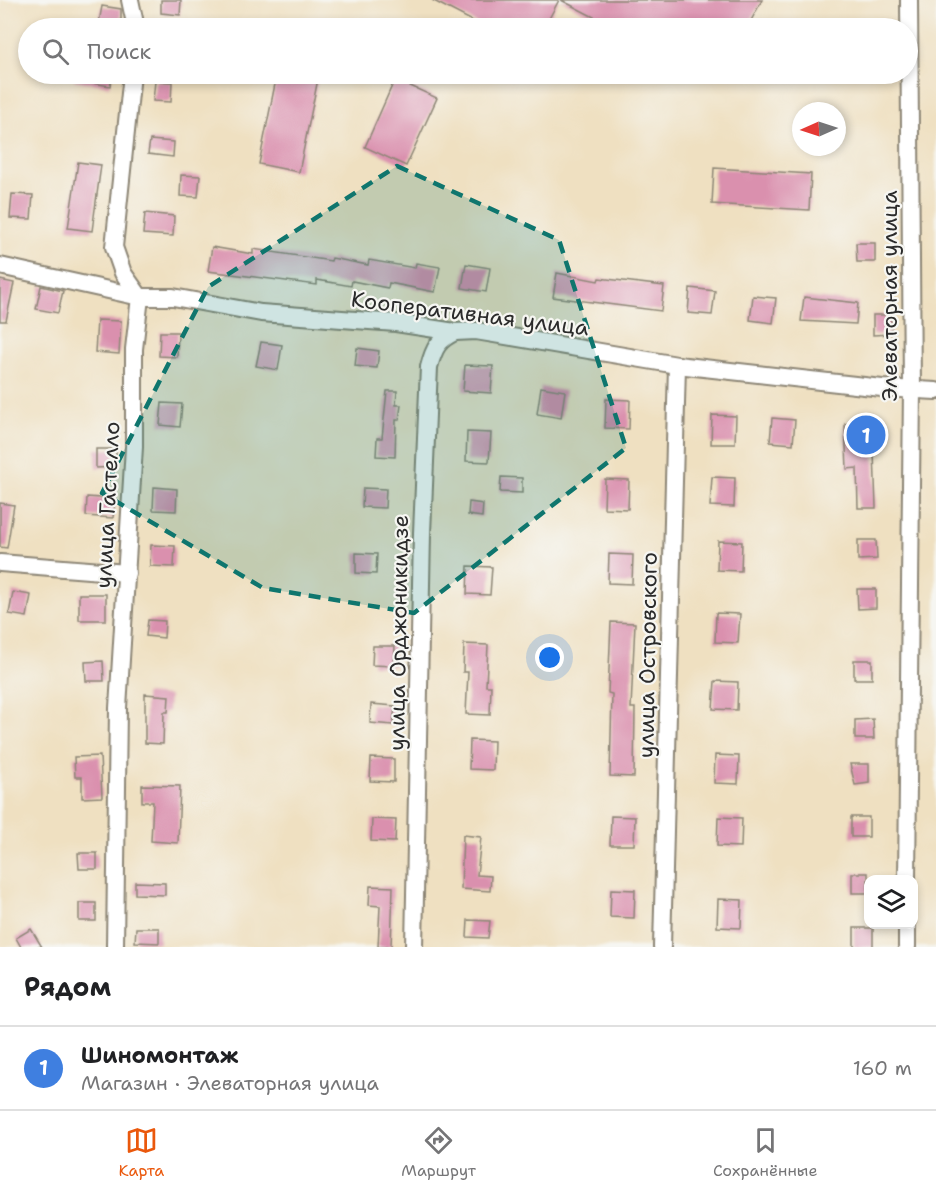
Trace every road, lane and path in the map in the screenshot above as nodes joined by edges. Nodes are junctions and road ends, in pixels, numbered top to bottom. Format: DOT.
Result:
graph roads {
  1 [pos="909,0"];
  2 [pos="131,1"];
  3 [pos="134,18"];
  4 [pos="909,18"];
  5 [pos="131,84"];
  6 [pos="910,84"];
  7 [pos="0,266"];
  8 [pos="140,297"];
  9 [pos="455,332"];
  10 [pos="677,365"];
  11 [pos="912,388"];
  12 [pos="936,391"];
  13 [pos="0,563"];
  14 [pos="127,573"];
  15 [pos="908,875"];
  16 [pos="907,929"];
  17 [pos="116,947"];
  18 [pos="414,947"];
  19 [pos="663,947"];
  20 [pos="907,947"];
  1 -- 4 [label="street, Элеваторная улица"];
  2 -- 3 [label="street"];
  5 -- 8 [label="street"];
  6 -- 11 [label="street, Элеваторная улица"];
  7 -- 8 [label="street, Кооперативная улица"];
  8 -- 9 [label="street, Кооперативная улица"];
  8 -- 14 [label="street, улица Гастелло"];
  9 -- 10 [label="street, Кооперативная улица"];
  9 -- 18 [label="street, улица Орджоникидзе"];
  10 -- 11 [label="street, Кооперативная улица"];
  10 -- 19 [label="street, улица Островского"];
  11 -- 12 [label="street, Кооперативная улица"];
  11 -- 15 [label="street, Элеваторная улица"];
  13 -- 14 [label="street"];
  14 -- 17 [label="street, улица Гастелло"];
  16 -- 20 [label="street"];
}
